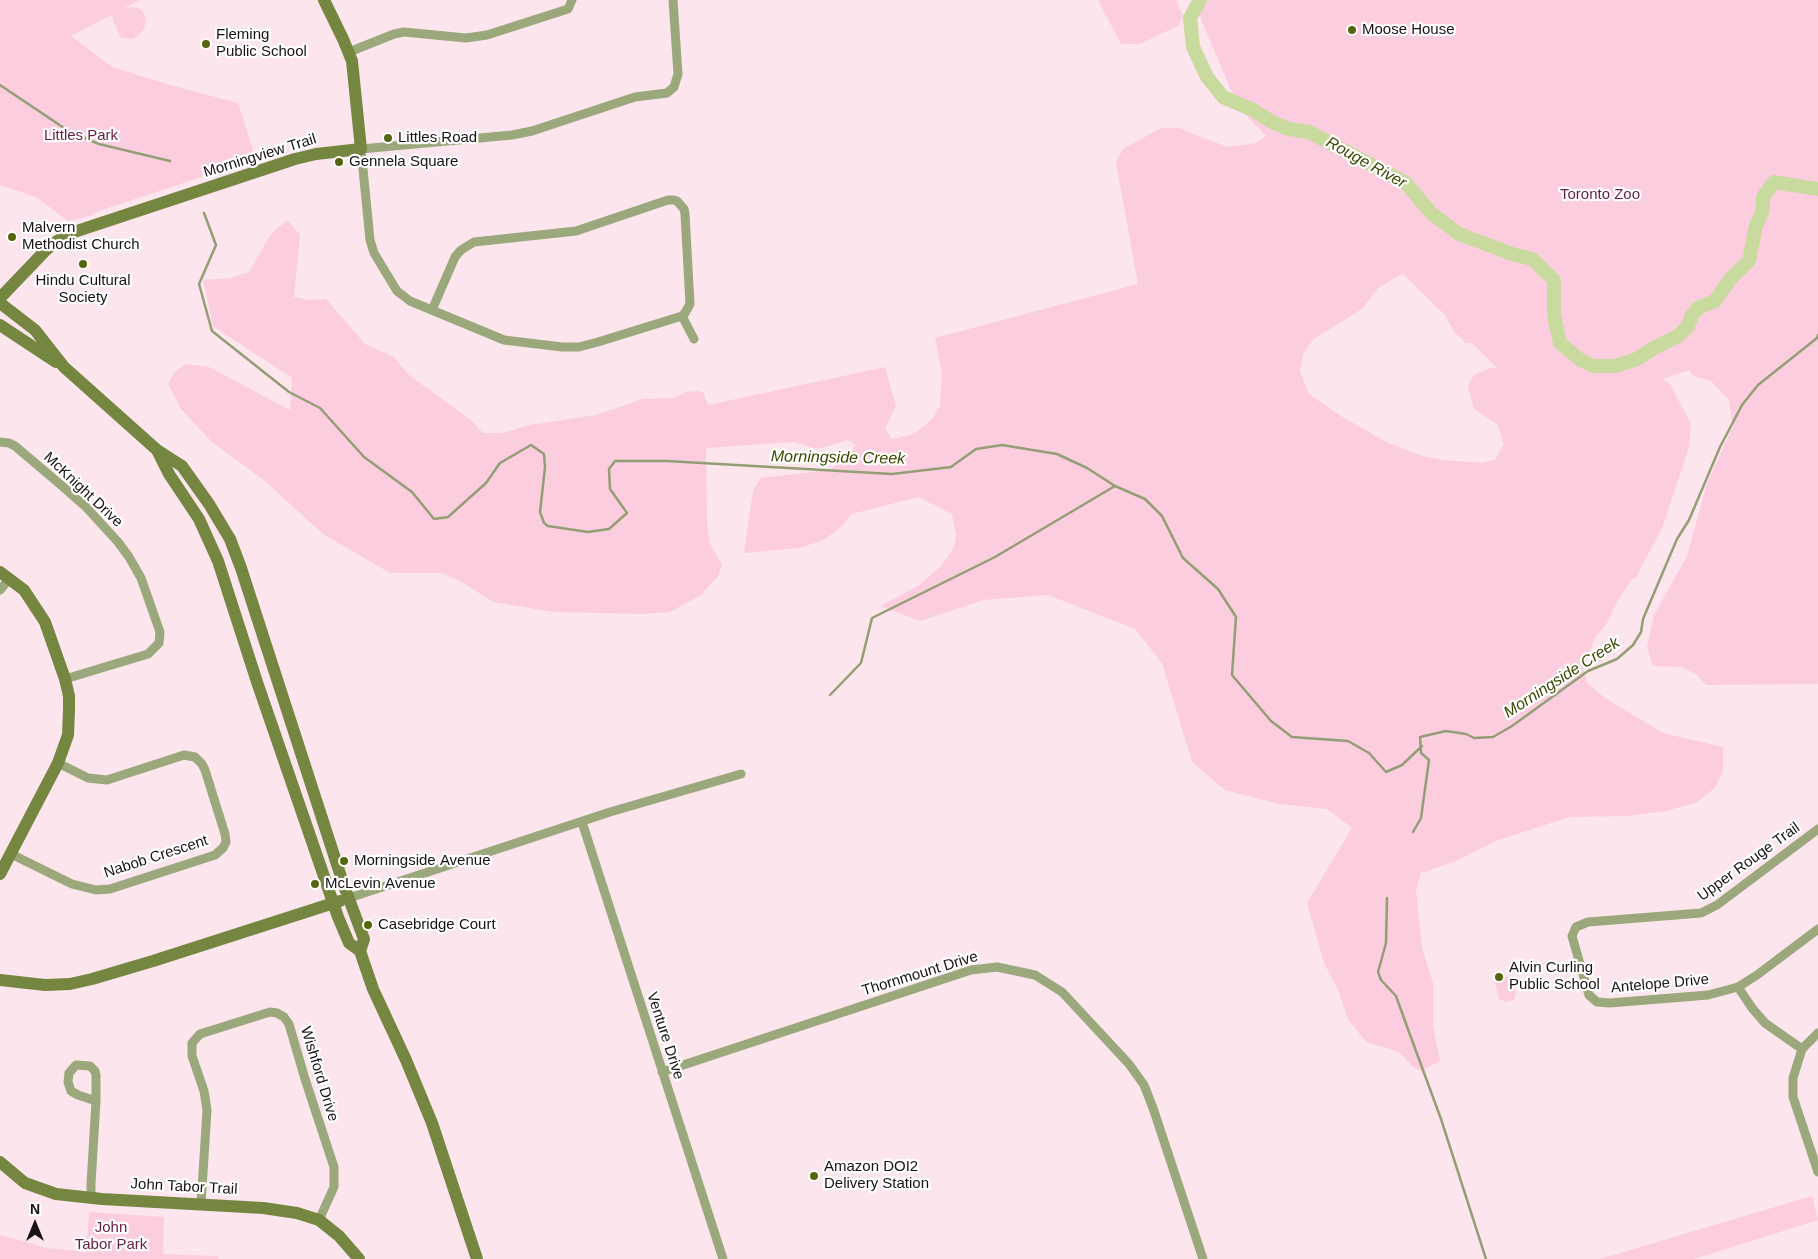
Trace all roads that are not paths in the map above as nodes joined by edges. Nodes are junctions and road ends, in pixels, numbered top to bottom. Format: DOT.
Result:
graph roads {
  1 [pos="324,0"];
  2 [pos="572,0"];
  3 [pos="673,0"];
  4 [pos="349,52"];
  5 [pos="361,149"];
  6 [pos="0,298"];
  7 [pos="0,303"];
  8 [pos="432,310"];
  9 [pos="682,316"];
  10 [pos="0,325"];
  11 [pos="694,339"];
  12 [pos="64,367"];
  13 [pos="0,442"];
  14 [pos="156,450"];
  15 [pos="5,575"];
  16 [pos="0,590"];
  17 [pos="65,679"];
  18 [pos="58,763"];
  19 [pos="741,774"];
  20 [pos="582,822"];
  21 [pos="1818,829"];
  22 [pos="11,854"];
  23 [pos="0,874"];
  24 [pos="349,898"];
  25 [pos="333,903"];
  26 [pos="1576,927"];
  27 [pos="1818,929"];
  28 [pos="360,951"];
  29 [pos="0,980"];
  30 [pos="1738,986"];
  31 [pos="1818,1033"];
  32 [pos="1802,1049"];
  33 [pos="662,1072"];
  34 [pos="96,1101"];
  35 [pos="0,1162"];
  36 [pos="1818,1172"];
  37 [pos="91,1198"];
  38 [pos="201,1204"];
  39 [pos="319,1220"];
  40 [pos="359,1259"];
  41 [pos="477,1259"];
  42 [pos="723,1259"];
  43 [pos="1203,1259"];
  1 -- 4 [label="main road"];
  2 -- 4 [label="street"];
  3 -- 5 [label="street, Morningview Trail"];
  4 -- 5 [label="main road"];
  5 -- 6 [label="main road, Morningview Trail"];
  5 -- 8 [label="street"];
  7 -- 12 [label="main road"];
  8 -- 9 [label="street"];
  8 -- 9 [label="street"];
  9 -- 11 [label="street"];
  10 -- 12 [label="main road"];
  12 -- 14 [label="main road"];
  13 -- 17 [label="street, McKnight Drive"];
  14 -- 24 [label="main road"];
  14 -- 25 [label="main road"];
  15 -- 16 [label="street"];
  15 -- 17 [label="main road"];
  17 -- 18 [label="main road"];
  18 -- 22 [label="main road"];
  18 -- 22 [label="street, Nabob Crescent"];
  19 -- 20 [label="street"];
  20 -- 24 [label="street"];
  20 -- 33 [label="street, Venture Drive"];
  21 -- 26 [label="street, Upper Rouge Trail"];
  22 -- 23 [label="main road"];
  24 -- 25 [label="main road"];
  24 -- 28 [label="main road"];
  25 -- 28 [label="main road"];
  25 -- 29 [label="main road"];
  26 -- 30 [label="street, Antelope Drive"];
  27 -- 30 [label="street, Antelope Drive"];
  28 -- 41 [label="main road"];
  30 -- 32 [label="street"];
  31 -- 32 [label="street"];
  32 -- 36 [label="street"];
  33 -- 42 [label="street, Venture Drive"];
  33 -- 43 [label="street, Thornmount Drive"];
  34 -- 37 [label="street"];
  35 -- 37 [label="main road, John Tabor Trail"];
  37 -- 38 [label="main road, John Tabor Trail"];
  38 -- 39 [label="main road, John Tabor Trail"];
  38 -- 39 [label="street, Wishford Drive"];
  39 -- 40 [label="main road, John Tabor Trail"];
}
